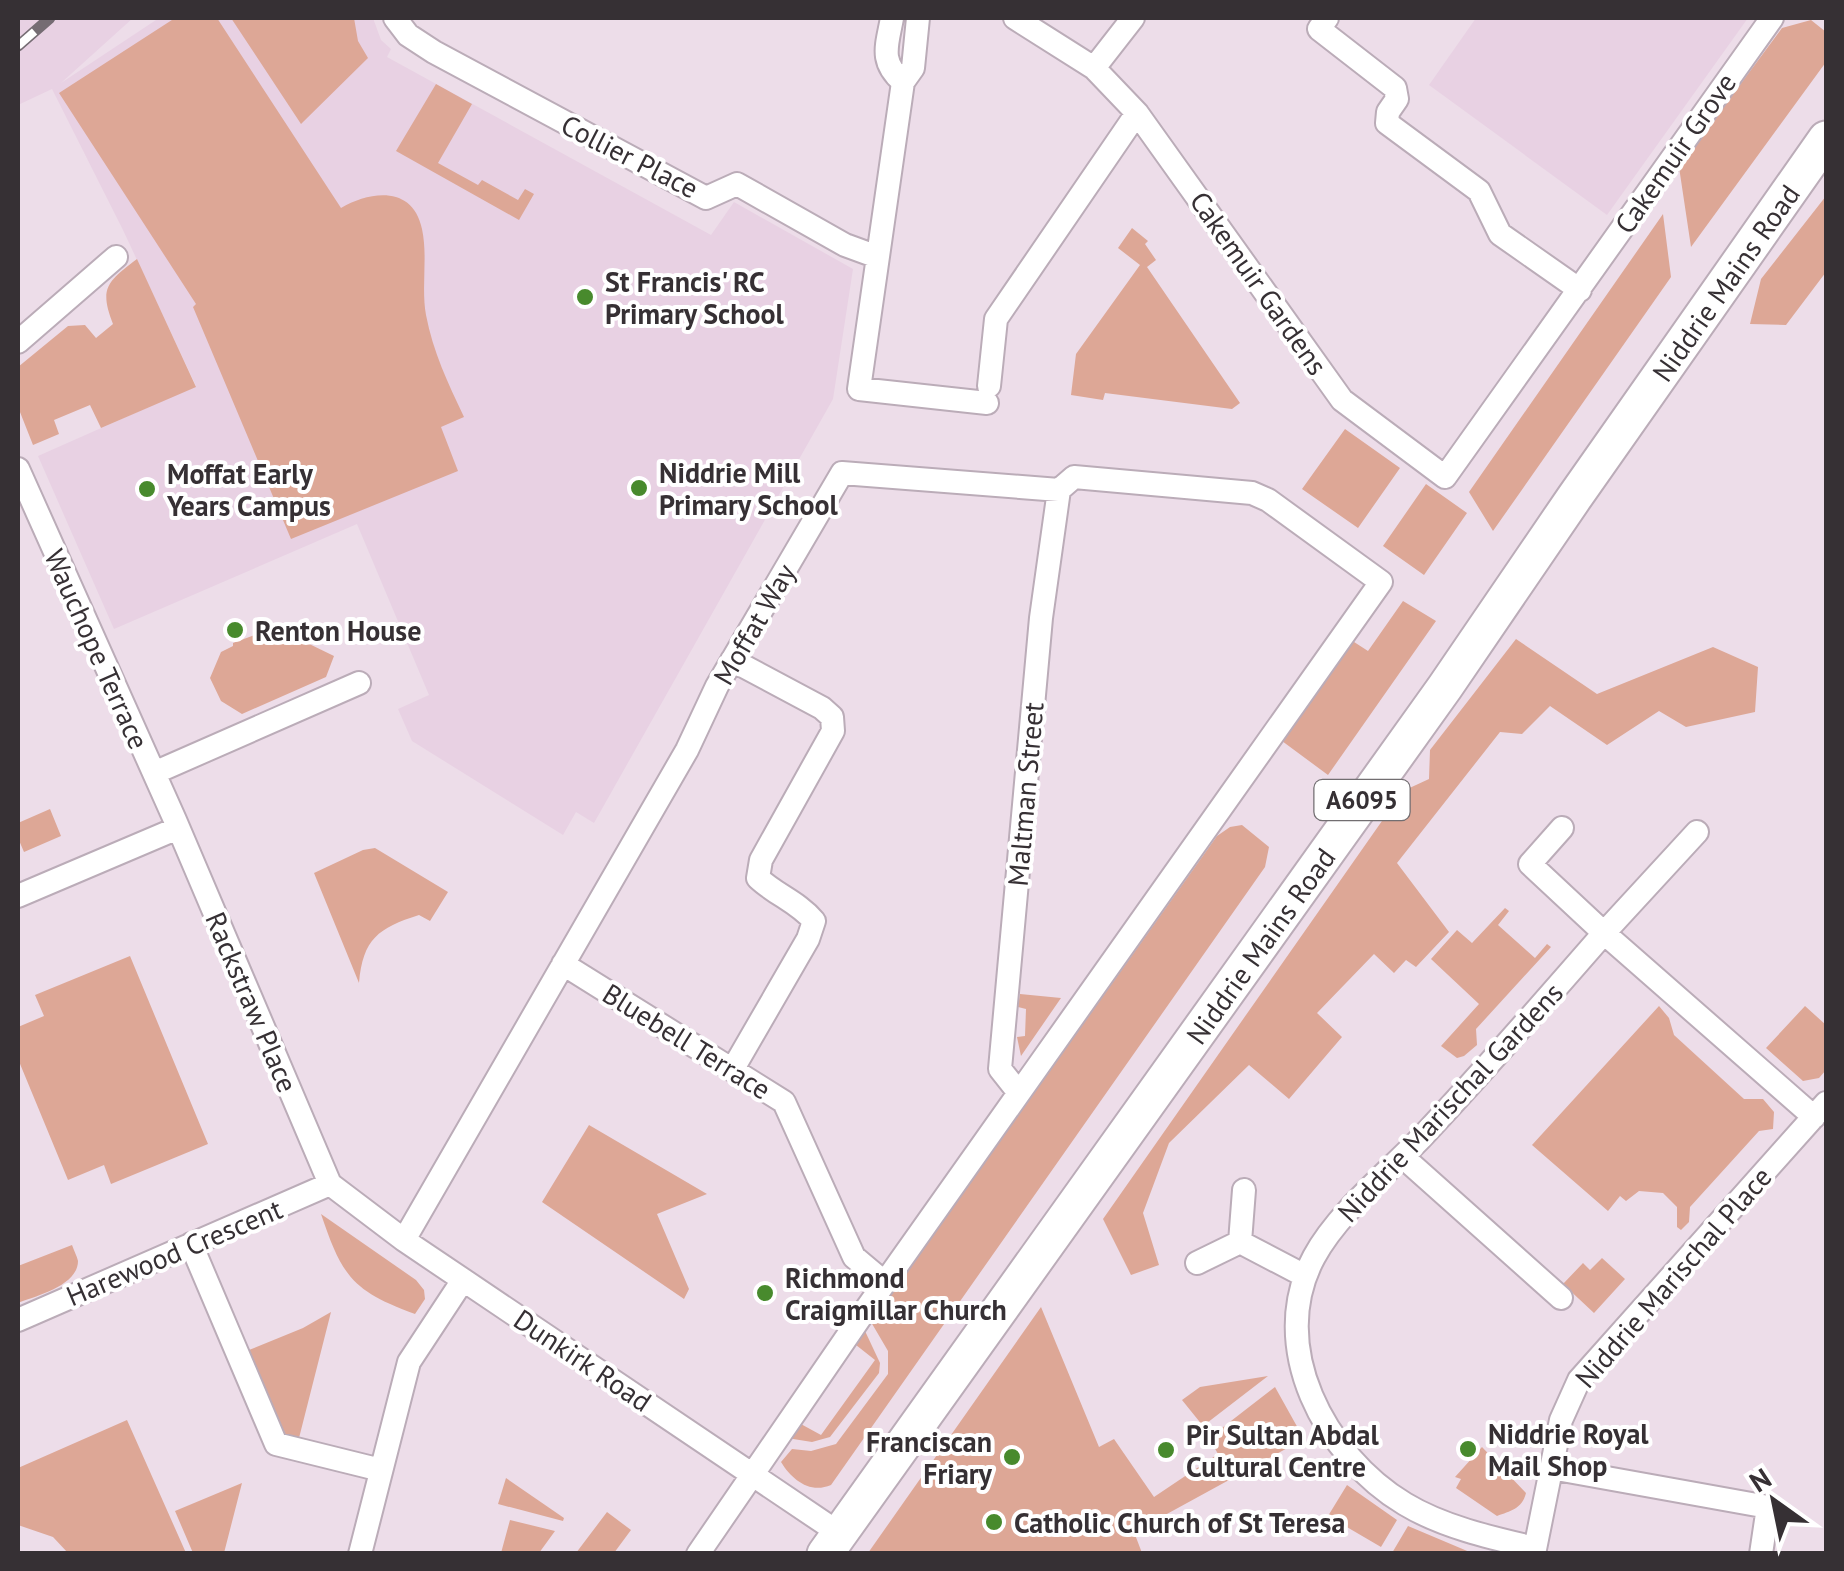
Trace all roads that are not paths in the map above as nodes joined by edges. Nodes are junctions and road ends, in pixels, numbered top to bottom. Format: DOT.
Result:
graph roads {
  1 [pos="395,18"];
  2 [pos="892,18"];
  3 [pos="918,18"];
  4 [pos="1016,18"];
  5 [pos="1132,18"];
  6 [pos="1327,18"];
  7 [pos="1772,18"];
  8 [pos="1094,68"];
  9 [pos="903,82"];
  10 [pos="1137,113"];
  11 [pos="1826,139"];
  12 [pos="876,256"];
  13 [pos="116,257"];
  14 [pos="1580,290"];
  15 [pos="18,342"];
  16 [pos="18,469"];
  17 [pos="1445,476"];
  18 [pos="1059,490"];
  19 [pos="732,660"];
  20 [pos="359,683"];
  21 [pos="154,773"];
  22 [pos="176,824"];
  23 [pos="1562,828"];
  24 [pos="1697,832"];
  25 [pos="18,896"];
  26 [pos="1604,934"];
  27 [pos="563,964"];
  28 [pos="734,1067"];
  29 [pos="1019,1093"];
  30 [pos="1820,1110"];
  31 [pos="1402,1157"];
  32 [pos="330,1184"];
  33 [pos="1244,1190"];
  34 [pos="404,1240"];
  35 [pos="1240,1242"];
  36 [pos="191,1244"];
  37 [pos="1197,1263"];
  38 [pos="1305,1276"];
  39 [pos="464,1280"];
  40 [pos="885,1282"];
  41 [pos="1561,1298"];
  42 [pos="18,1320"];
  43 [pos="1552,1468"];
  44 [pos="381,1470"];
  45 [pos="751,1474"];
  46 [pos="832,1543"];
  47 [pos="1534,1551"];
  48 [pos="360,1554"];
  49 [pos="698,1554"];
  50 [pos="1761,1554"];
  1 -- 12 [label="street, Collier Place"];
  2 -- 9 [label="street"];
  3 -- 9 [label="street"];
  4 -- 8 [label="street, Cakemuir Gardens"];
  5 -- 8 [label="street"];
  6 -- 14 [label="street"];
  7 -- 14 [label="street, Cakemuir Grove"];
  8 -- 10 [label="street, Cakemuir Gardens"];
  9 -- 12 [label="street"];
  10 -- 12 [label="street"];
  10 -- 17 [label="street, Cakemuir Gardens"];
  11 -- 46 [label="main road, Niddrie Mains Road / A6095"];
  13 -- 15 [label="street"];
  14 -- 17 [label="street, Cakemuir Grove"];
  16 -- 21 [label="street, Wauchope Terrace"];
  18 -- 19 [label="street, Moffat Way"];
  18 -- 29 [label="street, Maltman Street"];
  18 -- 29 [label="street, Moffat Way"];
  19 -- 27 [label="street, Moffat Way"];
  19 -- 28 [label="street"];
  20 -- 21 [label="street, Wauchope Terrace"];
  21 -- 22 [label="street, Wauchope Terrace"];
  22 -- 25 [label="street"];
  22 -- 32 [label="street, Rackstraw Place"];
  23 -- 26 [label="street"];
  24 -- 26 [label="street, Niddrie Marischal Gardens"];
  26 -- 30 [label="street"];
  26 -- 31 [label="street, Niddrie Marischal Gardens"];
  27 -- 28 [label="street, Bluebell Terrace"];
  27 -- 34 [label="street, Moffat Way"];
  28 -- 40 [label="street, Bluebell Terrace"];
  29 -- 40 [label="street"];
  30 -- 43 [label="street, Niddrie Marischal Place"];
  31 -- 38 [label="street, Niddrie Marischal Gardens"];
  31 -- 41 [label="street"];
  32 -- 34 [label="street, Dunkirk Road"];
  32 -- 36 [label="street, Harewood Crescent"];
  33 -- 35 [label="street"];
  34 -- 39 [label="street, Dunkirk Road"];
  35 -- 37 [label="street"];
  35 -- 38 [label="street"];
  36 -- 42 [label="street, Harewood Crescent"];
  36 -- 44 [label="street"];
  38 -- 47 [label="street, Niddrie Marischal Gardens"];
  39 -- 44 [label="street"];
  39 -- 45 [label="street, Dunkirk Road"];
  40 -- 45 [label="street"];
  43 -- 47 [label="street, Niddrie Marischal Place"];
  43 -- 50 [label="street"];
  44 -- 48 [label="street"];
  45 -- 46 [label="street, Dunkirk Road"];
  45 -- 49 [label="street"];
}
